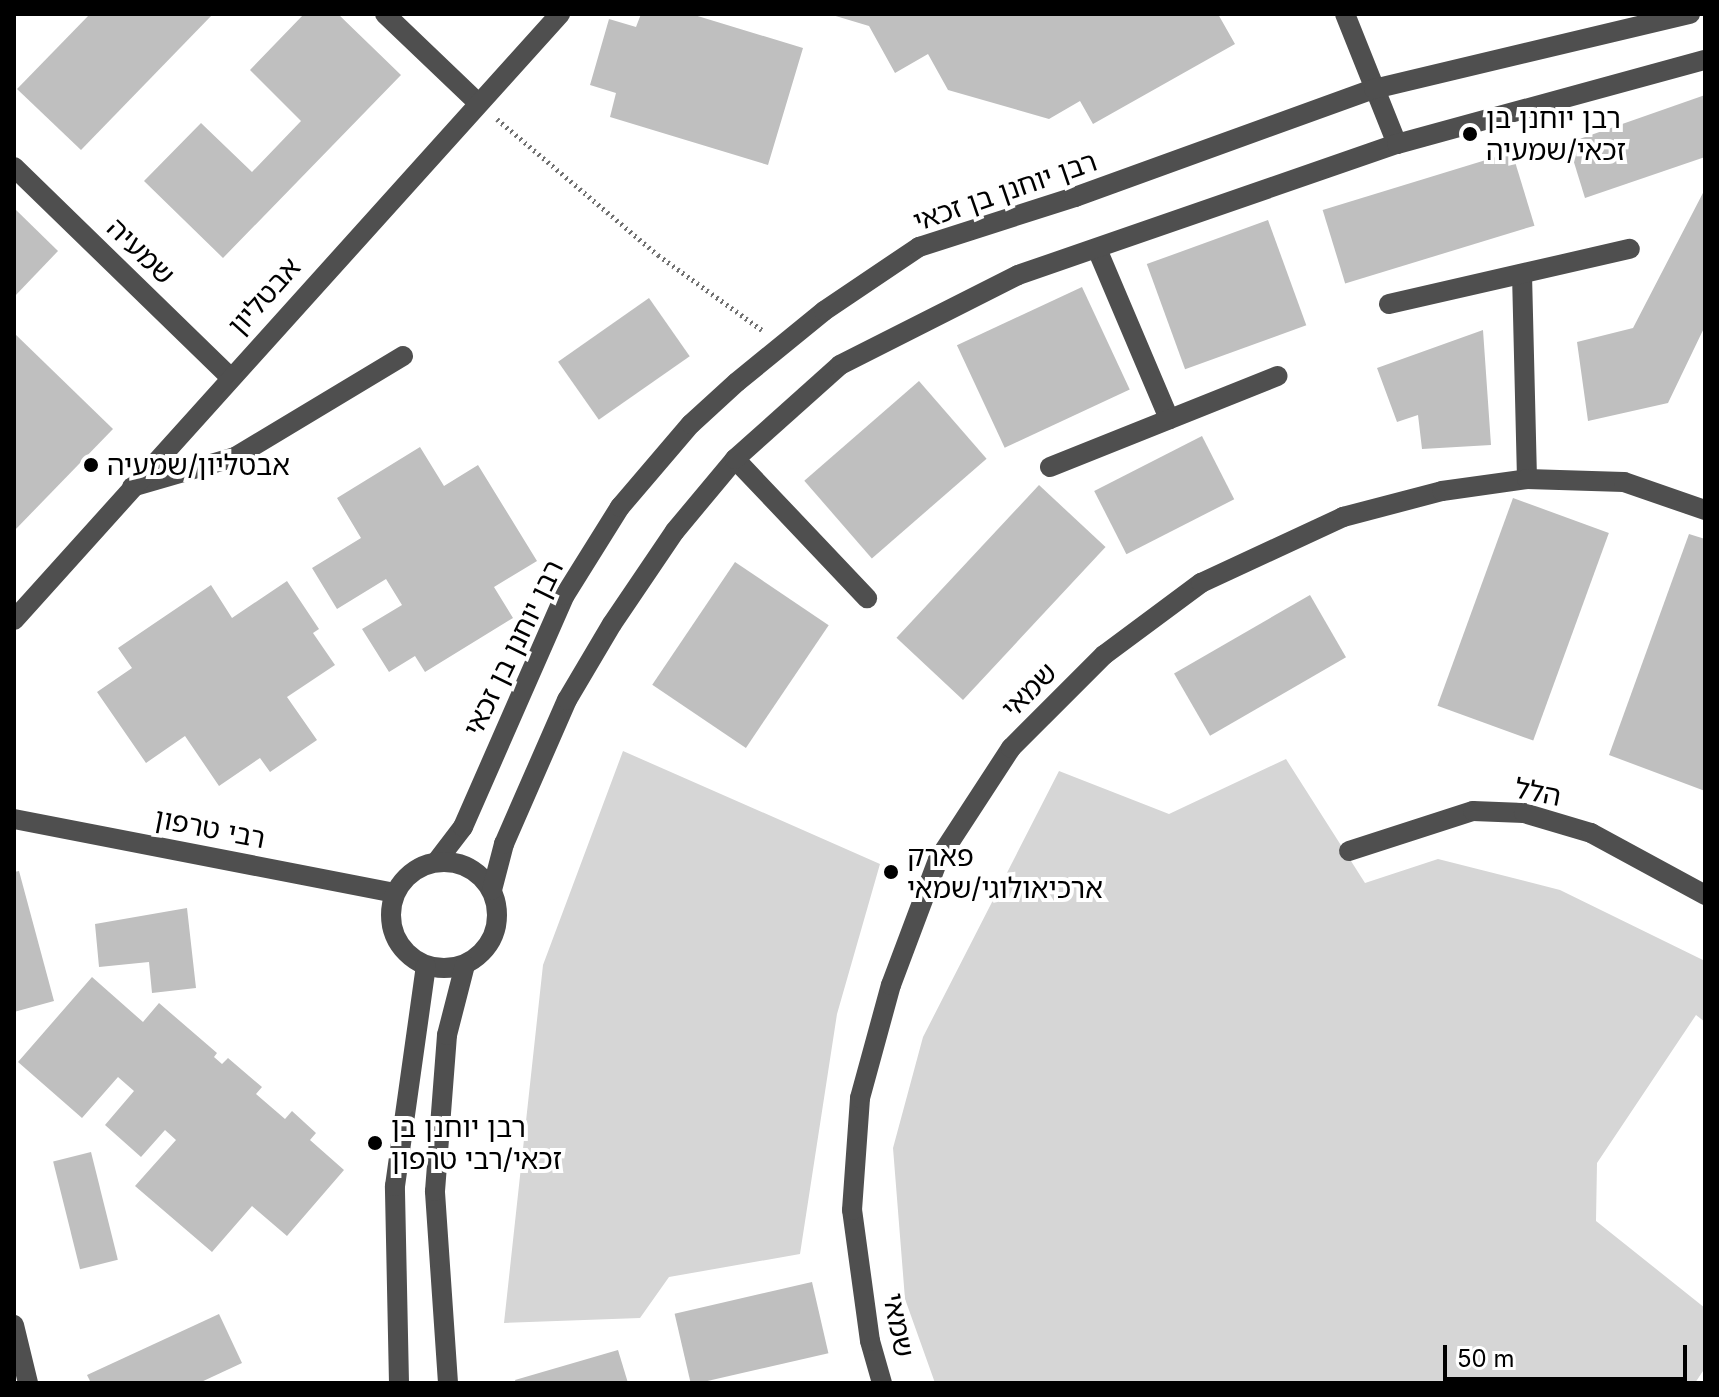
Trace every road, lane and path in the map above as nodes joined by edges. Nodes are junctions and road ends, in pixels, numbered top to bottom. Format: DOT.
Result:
graph roads {
  1 [pos="385,14"];
  2 [pos="560,14"];
  3 [pos="1345,14"];
  4 [pos="1690,14"];
  5 [pos="1705,60"];
  6 [pos="1374,89"];
  7 [pos="478,103"];
  8 [pos="1397,144"];
  9 [pos="14,167"];
  10 [pos="1097,249"];
  11 [pos="1630,249"];
  12 [pos="1522,274"];
  13 [pos="1389,304"];
  14 [pos="783,345"];
  15 [pos="403,356"];
  16 [pos="229,376"];
  17 [pos="1277,376"];
  18 [pos="1169,419"];
  19 [pos="735,459"];
  20 [pos="1050,467"];
  21 [pos="1527,479"];
  22 [pos="132,487"];
  23 [pos="1705,510"];
  24 [pos="867,598"];
  25 [pos="14,620"];
  26 [pos="14,819"];
  27 [pos="1349,851"];
  28 [pos="437,861"];
  29 [pos="492,890"];
  30 [pos="395,893"];
  31 [pos="1705,895"];
  32 [pos="465,965"];
  33 [pos="426,966"];
  34 [pos="14,1325"];
  35 [pos="28,1383"];
  36 [pos="399,1383"];
  37 [pos="448,1383"];
  38 [pos="882,1383"];
  1 -- 7 [label="street"];
  2 -- 7 [label="street, אבטליון"];
  3 -- 6 [label="street"];
  4 -- 6 [label="street, רבן יוחנן בן זכאי"];
  5 -- 8 [label="street"];
  6 -- 8 [label="street"];
  6 -- 14 [label="street, רבן יוחנן בן זכאי"];
  7 -- 14 [label="path"];
  7 -- 16 [label="street, אבטליון"];
  8 -- 10 [label="street"];
  9 -- 16 [label="street, שמעיה"];
  10 -- 18 [label="street"];
  10 -- 19 [label="street"];
  11 -- 12 [label="street"];
  12 -- 13 [label="street"];
  12 -- 21 [label="street"];
  14 -- 28 [label="street, רבן יוחנן בן זכאי"];
  15 -- 22 [label="street"];
  16 -- 22 [label="street, אבטליון"];
  17 -- 18 [label="street"];
  18 -- 20 [label="street"];
  19 -- 24 [label="street"];
  19 -- 29 [label="street"];
  21 -- 23 [label="street, שמאי"];
  21 -- 38 [label="street, שמאי"];
  22 -- 25 [label="street, אבטליון"];
  26 -- 30 [label="street, רבי טרפון"];
  27 -- 31 [label="street, הלל"];
  28 -- 29 [label="street"];
  28 -- 30 [label="street"];
  29 -- 32 [label="street"];
  30 -- 33 [label="street"];
  32 -- 33 [label="street"];
  32 -- 37 [label="street"];
  33 -- 36 [label="street"];
  34 -- 35 [label="street"];
}
